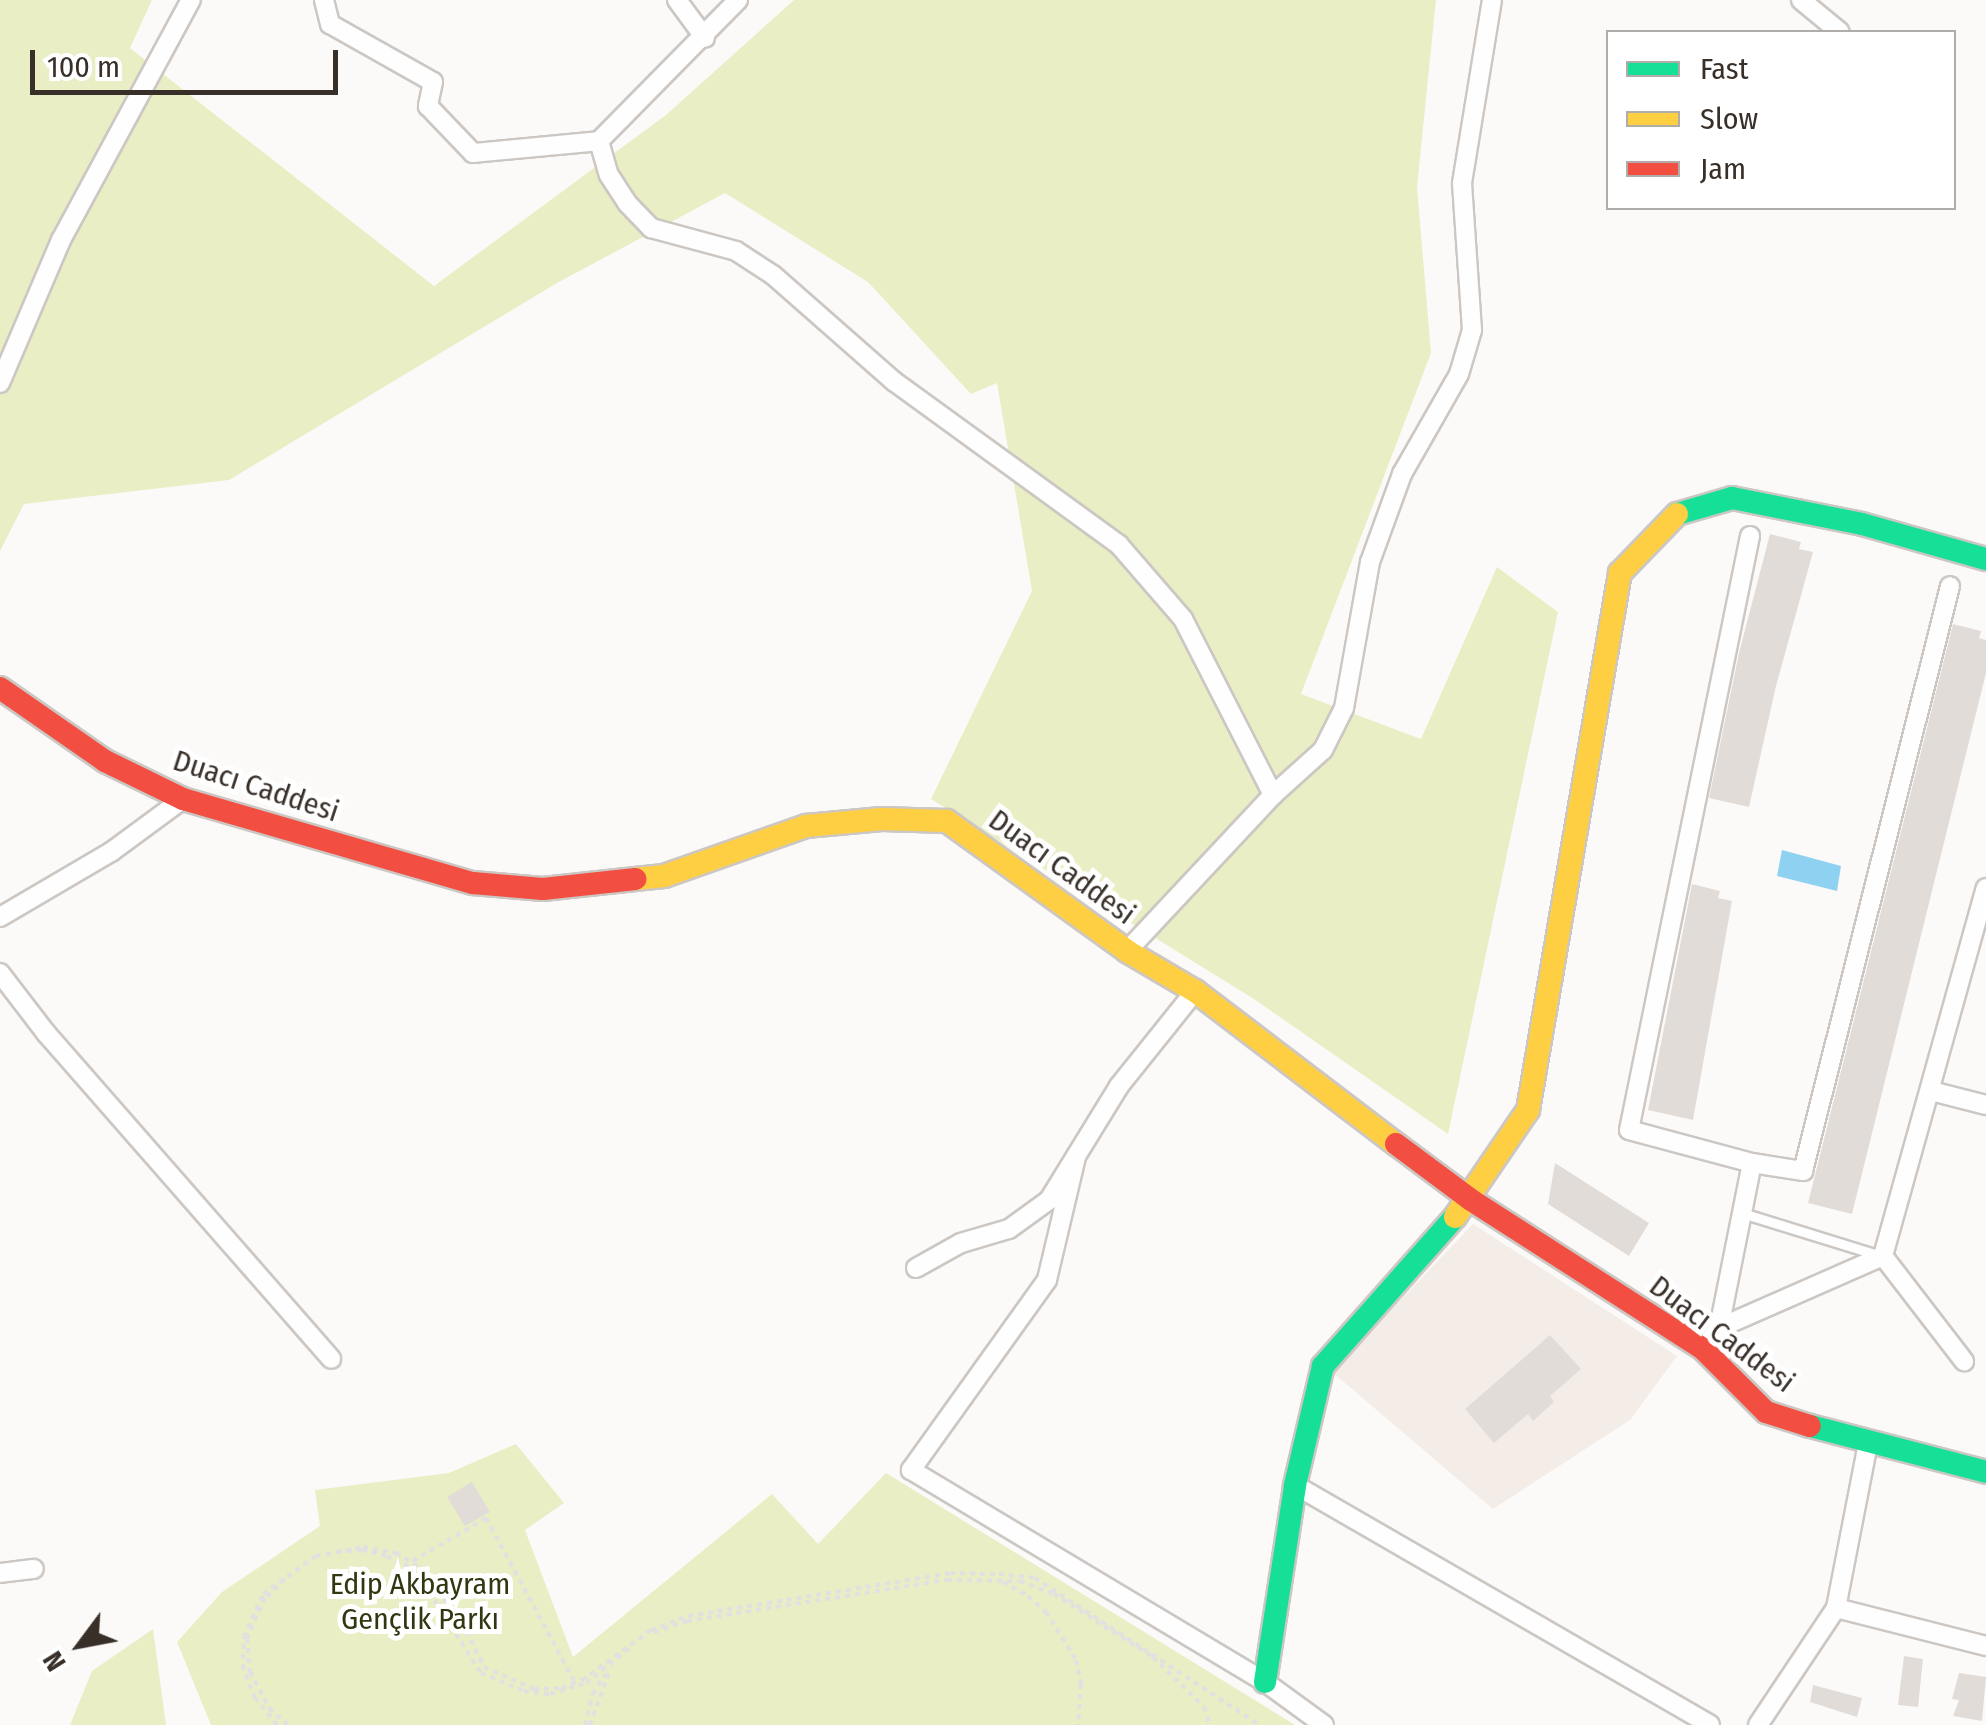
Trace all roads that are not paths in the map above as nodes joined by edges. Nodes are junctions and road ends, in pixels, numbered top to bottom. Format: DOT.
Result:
graph roads {
  1 [pos="191,0"];
  2 [pos="324,0"];
  3 [pos="677,0"];
  4 [pos="738,0"];
  5 [pos="1492,0"];
  6 [pos="1801,0"];
  7 [pos="1838,30"];
  8 [pos="705,38"];
  9 [pos="599,140"];
  10 [pos="0,383"];
  11 [pos="1750,536"];
  12 [pos="1986,559"];
  13 [pos="1950,586"];
  14 [pos="0,688"];
  15 [pos="1272,795"];
  16 [pos="183,799"];
  17 [pos="1986,888"];
  18 [pos="1984,907"];
  19 [pos="0,918"];
  20 [pos="1127,951"];
  21 [pos="0,974"];
  22 [pos="1195,990"];
  23 [pos="1931,1092"];
  24 [pos="1986,1105"];
  25 [pos="1076,1157"];
  26 [pos="1752,1163"];
  27 [pos="1471,1200"];
  28 [pos="1742,1213"];
  29 [pos="1882,1256"];
  30 [pos="916,1268"];
  31 [pos="1719,1328"];
  32 [pos="1703,1349"];
  33 [pos="331,1359"];
  34 [pos="1964,1361"];
  35 [pos="1868,1444"];
  36 [pos="1986,1472"];
  37 [pos="1295,1485"];
  38 [pos="34,1569"];
  39 [pos="0,1573"];
  40 [pos="1836,1608"];
  41 [pos="1986,1646"];
  42 [pos="1264,1682"];
  43 [pos="1324,1725"];
  44 [pos="1710,1725"];
  45 [pos="1758,1725"];
  1 -- 10 [label="street"];
  2 -- 9 [label="street"];
  3 -- 8 [label="street"];
  4 -- 8 [label="street"];
  5 -- 15 [label="street"];
  6 -- 7 [label="street"];
  8 -- 9 [label="street"];
  9 -- 15 [label="street"];
  11 -- 26 [label="street"];
  12 -- 27 [label="street"];
  13 -- 26 [label="street"];
  14 -- 16 [label="street, Duacı Caddesi"];
  15 -- 20 [label="street"];
  16 -- 19 [label="street"];
  16 -- 20 [label="street, Duacı Caddesi"];
  17 -- 18 [label="street"];
  18 -- 23 [label="street"];
  20 -- 22 [label="street, Duacı Caddesi"];
  21 -- 33 [label="street"];
  22 -- 25 [label="street"];
  22 -- 27 [label="street, Duacı Caddesi"];
  23 -- 24 [label="street"];
  23 -- 29 [label="street"];
  25 -- 30 [label="street"];
  25 -- 42 [label="street"];
  26 -- 28 [label="street"];
  27 -- 32 [label="street, Duacı Caddesi"];
  27 -- 37 [label="street"];
  28 -- 29 [label="lane"];
  28 -- 31 [label="street"];
  29 -- 31 [label="street"];
  29 -- 34 [label="street"];
  31 -- 32 [label="street"];
  32 -- 35 [label="street, Duacı Caddesi"];
  35 -- 36 [label="street, Duacı Caddesi"];
  35 -- 40 [label="street"];
  37 -- 42 [label="street"];
  37 -- 44 [label="street"];
  38 -- 39 [label="street"];
  40 -- 41 [label="street"];
  40 -- 45 [label="street"];
  42 -- 43 [label="street"];
}
